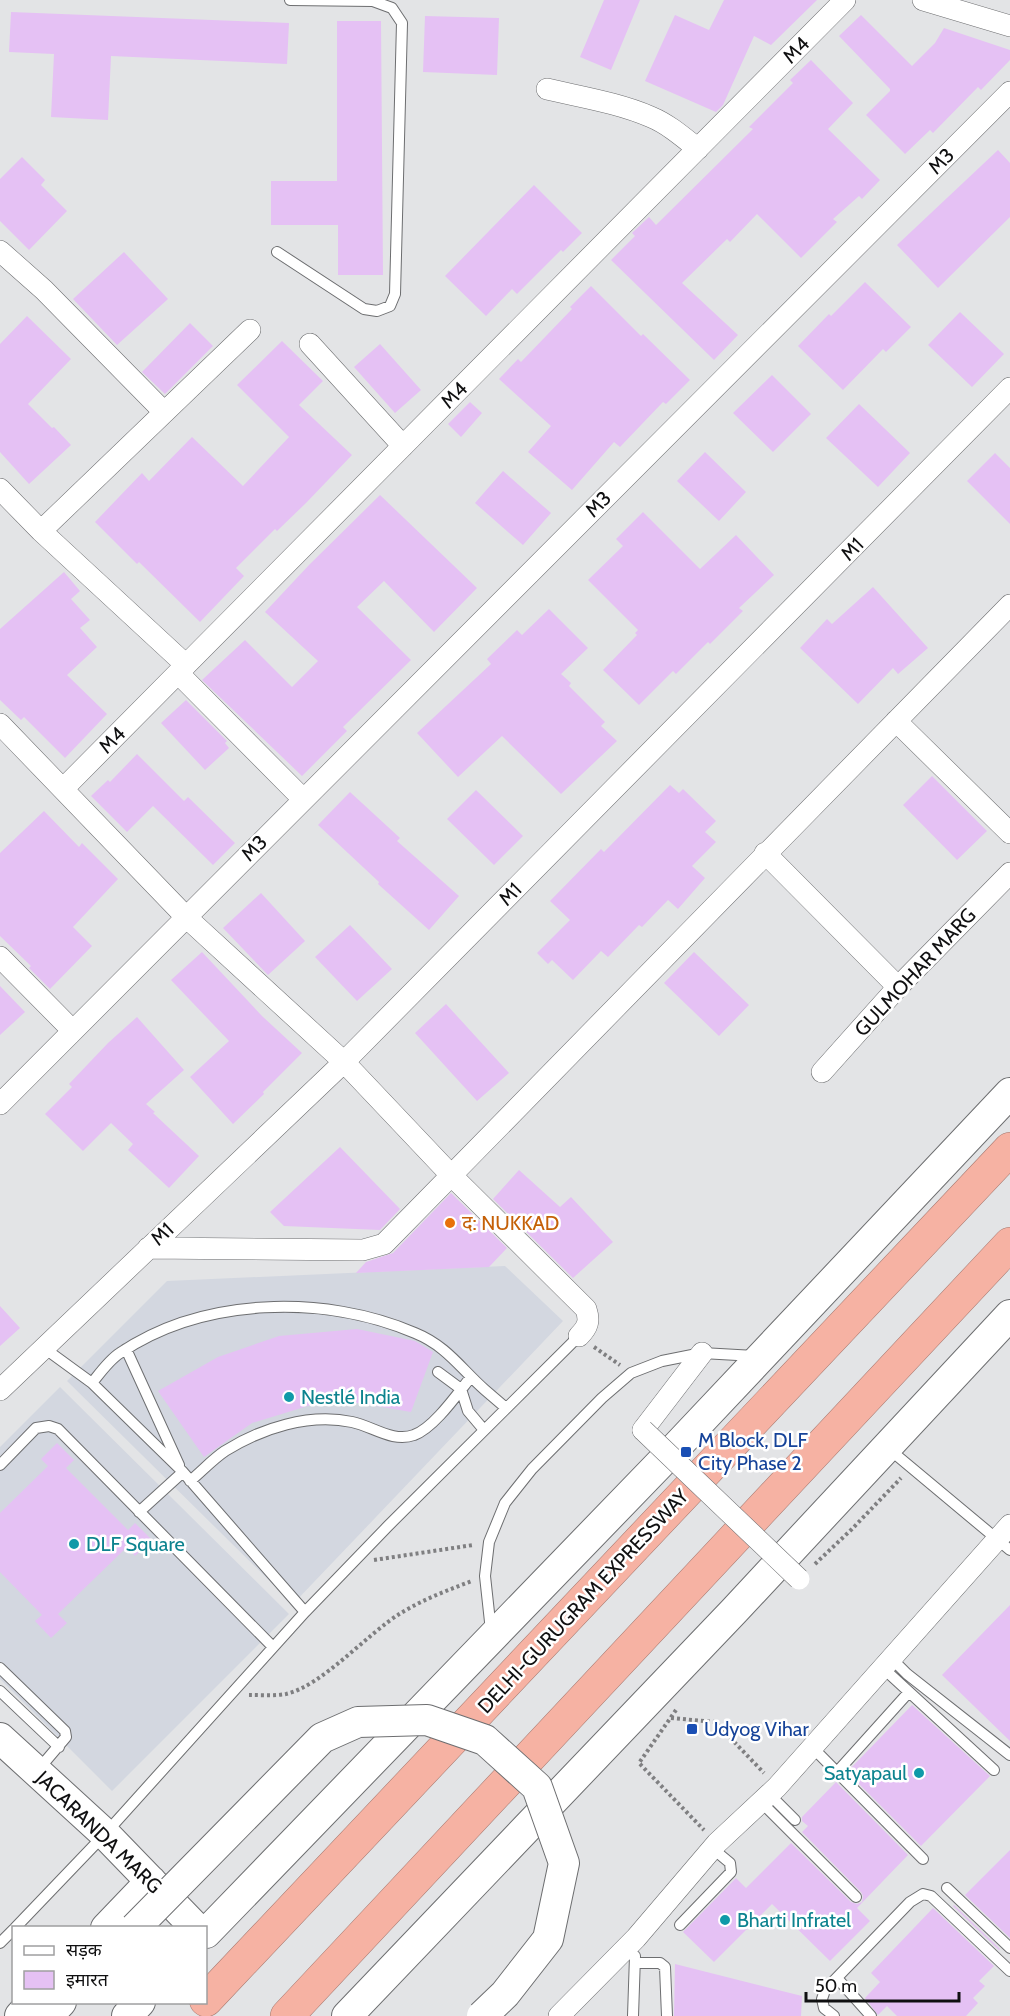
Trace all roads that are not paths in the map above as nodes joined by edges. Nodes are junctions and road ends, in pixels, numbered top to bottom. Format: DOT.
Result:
graph roads {
  1 [pos="290,0"];
  2 [pos="845,0"];
  3 [pos="923,0"];
  4 [pos="1010,26"];
  5 [pos="547,89"];
  6 [pos="1010,92"];
  7 [pos="698,148"];
  8 [pos="0,251"];
  9 [pos="277,252"];
  10 [pos="250,330"];
  11 [pos="310,344"];
  12 [pos="1010,388"];
  13 [pos="164,412"];
  14 [pos="403,446"];
  15 [pos="0,489"];
  16 [pos="42,531"];
  17 [pos="1009,607"];
  18 [pos="182,669"];
  19 [pos="896,721"];
  20 [pos="0,724"];
  21 [pos="63,789"];
  22 [pos="303,799"];
  23 [pos="1010,833"];
  24 [pos="765,854"];
  25 [pos="1010,873"];
  26 [pos="186,917"];
  27 [pos="0,957"];
  28 [pos="898,987"];
  29 [pos="73,1031"];
  30 [pos="344,1062"];
  31 [pos="822,1072"];
  32 [pos="1010,1093"];
  33 [pos="0,1104"];
  34 [pos="1010,1149"];
  35 [pos="450,1174"];
  36 [pos="1010,1244"];
  37 [pos="147,1248"];
  38 [pos="1010,1315"];
  39 [pos="579,1336"];
  40 [pos="44,1348"];
  41 [pos="126,1349"];
  42 [pos="702,1353"];
  43 [pos="762,1356"];
  44 [pos="438,1372"];
  45 [pos="471,1377"];
  46 [pos="92,1383"];
  47 [pos="461,1389"];
  48 [pos="0,1390"];
  49 [pos="506,1408"];
  50 [pos="484,1430"];
  51 [pos="886,1447"];
  52 [pos="0,1466"];
  53 [pos="185,1475"];
  54 [pos="139,1512"];
  55 [pos="1006,1538"];
  56 [pos="799,1579"];
  57 [pos="305,1612"];
  58 [pos="492,1637"];
  59 [pos="273,1647"];
  60 [pos="887,1663"];
  61 [pos="0,1668"];
  62 [pos="0,1691"];
  63 [pos="909,1692"];
  64 [pos="0,1738"];
  65 [pos="59,1747"];
  66 [pos="812,1747"];
  67 [pos="1010,1755"];
  68 [pos="994,1770"];
  69 [pos="36,1771"];
  70 [pos="837,1772"];
  71 [pos="769,1794"];
  72 [pos="795,1820"];
  73 [pos="105,1834"];
  74 [pos="715,1846"];
  75 [pos="923,1859"];
  76 [pos="151,1881"];
  77 [pos="946,1888"];
  78 [pos="856,1897"];
  79 [pos="680,1925"];
  80 [pos="16,1926"];
  81 [pos="108,1926"];
  82 [pos="137,1926"];
  83 [pos="194,1926"];
  84 [pos="12,1930"];
  85 [pos="207,1932"];
  86 [pos="636,1938"];
  87 [pos="0,1943"];
  88 [pos="1010,1948"];
  89 [pos="635,1963"];
  90 [pos="1010,1971"];
  91 [pos="837,1978"];
  92 [pos="207,1998"];
  93 [pos="31,2004"];
  94 [pos="59,2004"];
  95 [pos="138,2004"];
  96 [pos="201,2004"];
  97 [pos="20,2016"];
  98 [pos="48,2016"];
  99 [pos="128,2016"];
  100 [pos="189,2016"];
  101 [pos="287,2016"];
  102 [pos="347,2016"];
  103 [pos="482,2016"];
  104 [pos="560,2016"];
  105 [pos="633,2016"];
  106 [pos="667,2016"];
  107 [pos="834,2016"];
  108 [pos="871,2016"];
  1 -- 9 [label="lane"];
  2 -- 7 [label="street, M4"];
  3 -- 4 [label="street"];
  5 -- 7 [label="street"];
  6 -- 22 [label="street, M3"];
  7 -- 14 [label="street, M4"];
  8 -- 13 [label="street"];
  10 -- 13 [label="street"];
  11 -- 14 [label="street"];
  12 -- 30 [label="street, M1"];
  13 -- 16 [label="street"];
  14 -- 18 [label="street, M4"];
  15 -- 16 [label="street"];
  16 -- 18 [label="street"];
  17 -- 19 [label="street"];
  18 -- 21 [label="street, M4"];
  18 -- 22 [label="street"];
  19 -- 23 [label="street"];
  19 -- 24 [label="street"];
  20 -- 21 [label="street"];
  21 -- 26 [label="street"];
  22 -- 26 [label="street, M3"];
  24 -- 28 [label="street"];
  24 -- 35 [label="street"];
  25 -- 28 [label="street, GULMOHAR MARG"];
  26 -- 29 [label="street, M3"];
  26 -- 30 [label="street"];
  27 -- 29 [label="street"];
  28 -- 31 [label="street, GULMOHAR MARG"];
  29 -- 33 [label="street, M3"];
  30 -- 35 [label="street"];
  30 -- 37 [label="street, M1"];
  32 -- 43 [label="main road"];
  34 -- 92 [label="highway, DELHI-GURUGRAM EXPRESSWAY"];
  35 -- 37 [label="street"];
  35 -- 39 [label="street"];
  36 -- 101 [label="highway"];
  37 -- 40 [label="street, M1"];
  38 -- 51 [label="main road"];
  39 -- 49 [label="lane"];
  40 -- 46 [label="lane"];
  40 -- 48 [label="street, M1"];
  41 -- 45 [label="lane"];
  41 -- 46 [label="lane"];
  41 -- 53 [label="lane"];
  42 -- 43 [label="lane"];
  42 -- 56 [label="street, bridge"];
  42 -- 58 [label="lane"];
  43 -- 58 [label="main road"];
  44 -- 47 [label="lane"];
  45 -- 47 [label="lane"];
  45 -- 49 [label="lane"];
  46 -- 53 [label="lane"];
  47 -- 50 [label="lane"];
  47 -- 53 [label="lane"];
  49 -- 50 [label="lane"];
  50 -- 57 [label="lane"];
  51 -- 55 [label="lane"];
  51 -- 102 [label="main road"];
  52 -- 54 [label="lane"];
  53 -- 54 [label="lane"];
  53 -- 57 [label="lane"];
  54 -- 59 [label="lane"];
  55 -- 60 [label="street"];
  57 -- 59 [label="lane"];
  58 -- 85 [label="main road"];
  59 -- 73 [label="lane"];
  60 -- 63 [label="lane"];
  60 -- 66 [label="street"];
  60 -- 67 [label="lane"];
  61 -- 65 [label="lane"];
  62 -- 65 [label="lane"];
  63 -- 68 [label="lane"];
  63 -- 70 [label="lane"];
  64 -- 69 [label="main road, JACARANDA MARG"];
  65 -- 69 [label="lane"];
  66 -- 70 [label="lane"];
  66 -- 71 [label="street"];
  69 -- 73 [label="main road, JACARANDA MARG"];
  70 -- 75 [label="lane"];
  71 -- 72 [label="lane"];
  71 -- 74 [label="street"];
  71 -- 78 [label="lane"];
  73 -- 76 [label="main road, JACARANDA MARG"];
  73 -- 80 [label="lane"];
  74 -- 79 [label="lane"];
  74 -- 86 [label="street"];
  76 -- 81 [label="main road"];
  76 -- 83 [label="main road, JACARANDA MARG"];
  77 -- 88 [label="lane"];
  82 -- 103 [label="main road, bridge"];
  84 -- 87 [label="lane"];
  86 -- 89 [label="lane"];
  86 -- 104 [label="street"];
  89 -- 105 [label="lane"];
  89 -- 106 [label="lane"];
  90 -- 91 [label="lane"];
  91 -- 107 [label="lane"];
  91 -- 108 [label="lane"];
  93 -- 97 [label="main road"];
  94 -- 98 [label="main road"];
  95 -- 99 [label="main road"];
  96 -- 100 [label="highway, DELHI-GURUGRAM EXPRESSWAY"];
}
